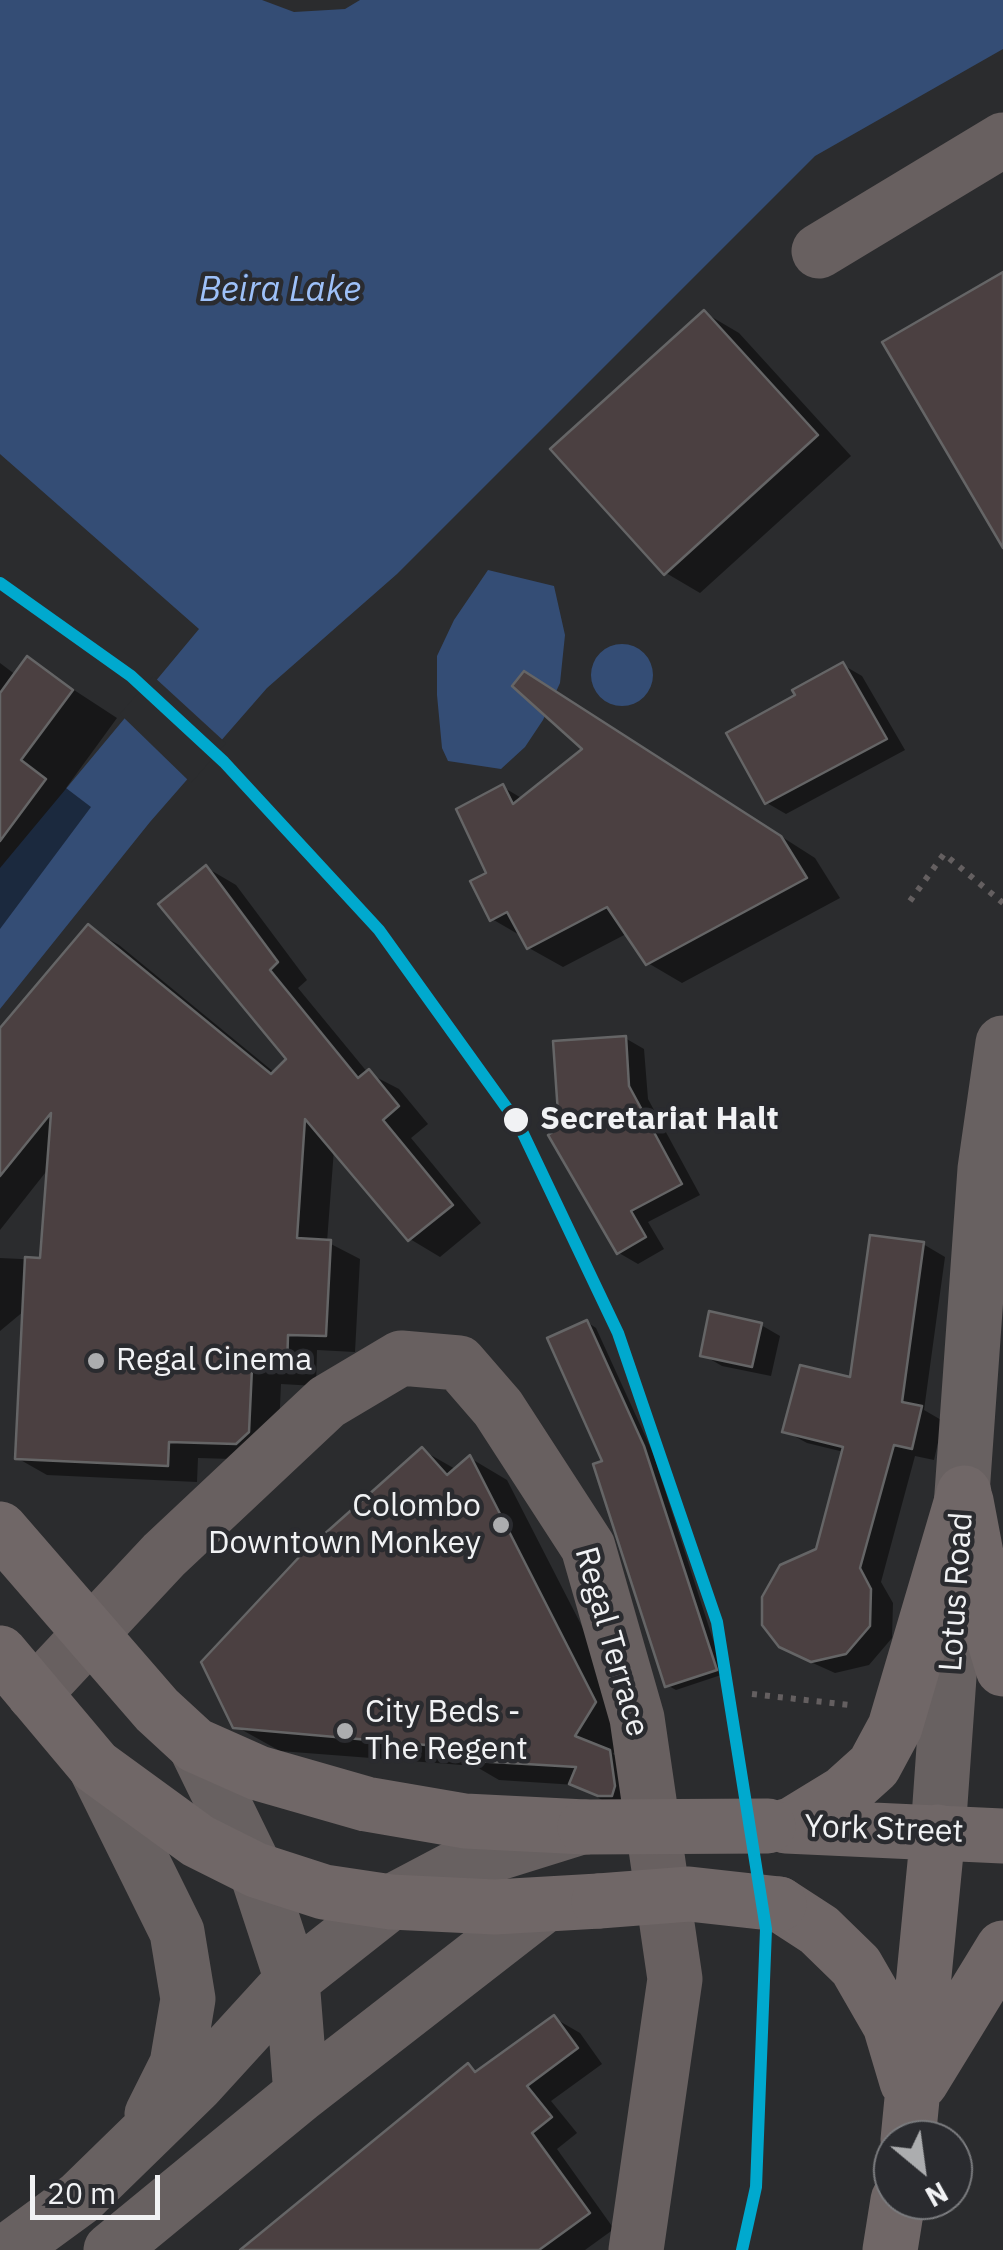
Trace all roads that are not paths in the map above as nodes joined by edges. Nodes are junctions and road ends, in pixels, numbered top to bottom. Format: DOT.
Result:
graph roads {
  1 [pos="1003,140"];
  2 [pos="819,251"];
  3 [pos="1003,1044"];
  4 [pos="964,1493"];
  5 [pos="0,1528"];
  6 [pos="89,1632"];
  7 [pos="0,1652"];
  8 [pos="1003,1668"];
  9 [pos="34,1694"];
  10 [pos="194,1745"];
  11 [pos="95,1766"];
  12 [pos="585,1826"];
  13 [pos="779,1826"];
  14 [pos="938,1832"];
  15 [pos="1003,1836"];
  16 [pos="256,1870"];
  17 [pos="390,1902"];
  18 [pos="544,1906"];
  19 [pos="1003,1948"];
  20 [pos="292,1980"];
  21 [pos="301,2094"];
  22 [pos="910,2119"];
  23 [pos="138,2143"];
  24 [pos="895,2220"];
  25 [pos="9,2250"];
  26 [pos="111,2250"];
  27 [pos="636,2250"];
  28 [pos="890,2250"];
  1 -- 2 [label="street"];
  3 -- 4 [label="main road, Lotus Road"];
  4 -- 8 [label="highway"];
  4 -- 13 [label="highway"];
  4 -- 14 [label="main road, Lotus Road"];
  5 -- 6 [label="highway"];
  6 -- 9 [label="street, Regal Terrace"];
  6 -- 10 [label="highway"];
  6 -- 27 [label="street, Regal Terrace"];
  7 -- 9 [label="highway"];
  9 -- 11 [label="highway"];
  10 -- 12 [label="highway, York Street"];
  10 -- 16 [label="main road"];
  11 -- 16 [label="highway"];
  11 -- 23 [label="main road"];
  12 -- 13 [label="highway, York Street, bridge"];
  12 -- 17 [label="main road"];
  13 -- 14 [label="highway, York Street"];
  14 -- 15 [label="highway, York Street"];
  14 -- 22 [label="highway, Lotus Road"];
  16 -- 17 [label="highway"];
  16 -- 20 [label="main road"];
  17 -- 18 [label="highway"];
  17 -- 20 [label="main road"];
  18 -- 21 [label="main road"];
  18 -- 22 [label="highway, bridge"];
  19 -- 22 [label="highway"];
  20 -- 21 [label="main road"];
  20 -- 23 [label="main road"];
  21 -- 26 [label="main road"];
  23 -- 25 [label="main road"];
  24 -- 28 [label="highway"];
}
